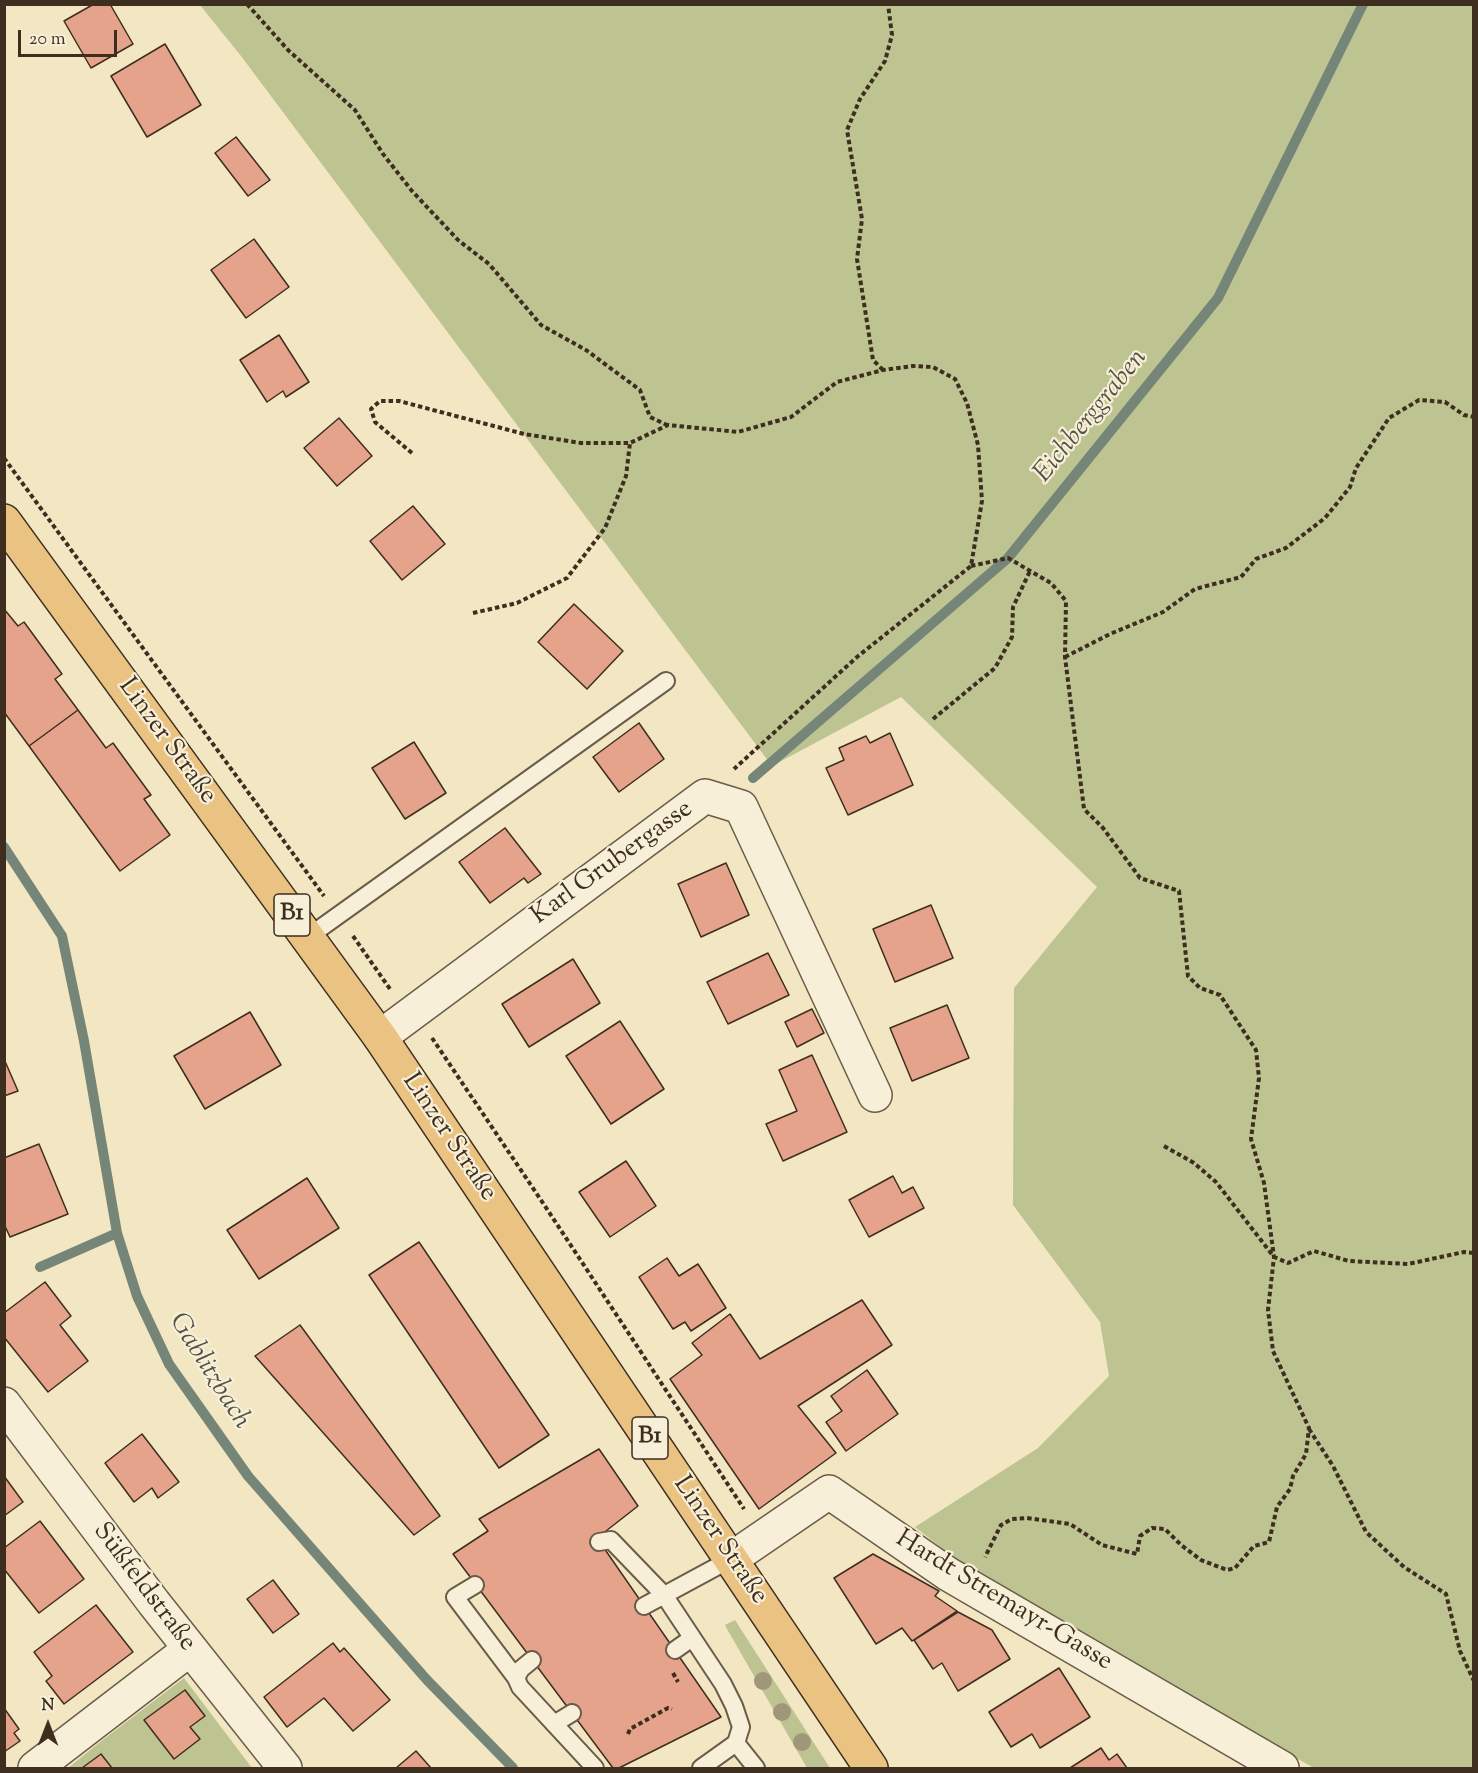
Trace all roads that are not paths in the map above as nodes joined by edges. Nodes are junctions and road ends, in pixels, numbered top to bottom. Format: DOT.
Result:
graph roads {
  1 [pos="4,521"];
  2 [pos="666,681"];
  3 [pos="308,937"];
  4 [pos="380,1037"];
  5 [pos="875,1095"];
  6 [pos="4,1404"];
  7 [pos="599,1542"];
  8 [pos="731,1559"];
  9 [pos="475,1585"];
  10 [pos="664,1595"];
  11 [pos="644,1606"];
  12 [pos="692,1638"];
  13 [pos="190,1649"];
  14 [pos="675,1650"];
  15 [pos="532,1660"];
  16 [pos="516,1678"];
  17 [pos="572,1713"];
  18 [pos="554,1724"];
  19 [pos="736,1743"];
  20 [pos="35,1768"];
  21 [pos="285,1768"];
  22 [pos="595,1768"];
  23 [pos="701,1768"];
  24 [pos="756,1768"];
  25 [pos="871,1768"];
  26 [pos="1282,1768"];
  1 -- 3 [label="main road, Linzer Straße / B1"];
  2 -- 3 [label="lane"];
  3 -- 4 [label="main road, Linzer Straße / B1"];
  4 -- 5 [label="street, Karl Grubergasse"];
  4 -- 8 [label="main road, Linzer Straße / B1"];
  6 -- 13 [label="street, Süßfeldstraße"];
  7 -- 10 [label="lane"];
  8 -- 10 [label="lane"];
  8 -- 25 [label="main road, Linzer Straße / B1"];
  8 -- 26 [label="street, Hardt Stremayr-Gasse"];
  9 -- 16 [label="lane"];
  10 -- 11 [label="lane"];
  10 -- 12 [label="lane"];
  12 -- 14 [label="lane"];
  12 -- 19 [label="lane"];
  13 -- 20 [label="street"];
  13 -- 21 [label="street, Süßfeldstraße"];
  15 -- 16 [label="lane"];
  16 -- 18 [label="lane"];
  17 -- 18 [label="lane"];
  18 -- 22 [label="lane"];
  19 -- 23 [label="lane"];
  19 -- 24 [label="lane"];
}
